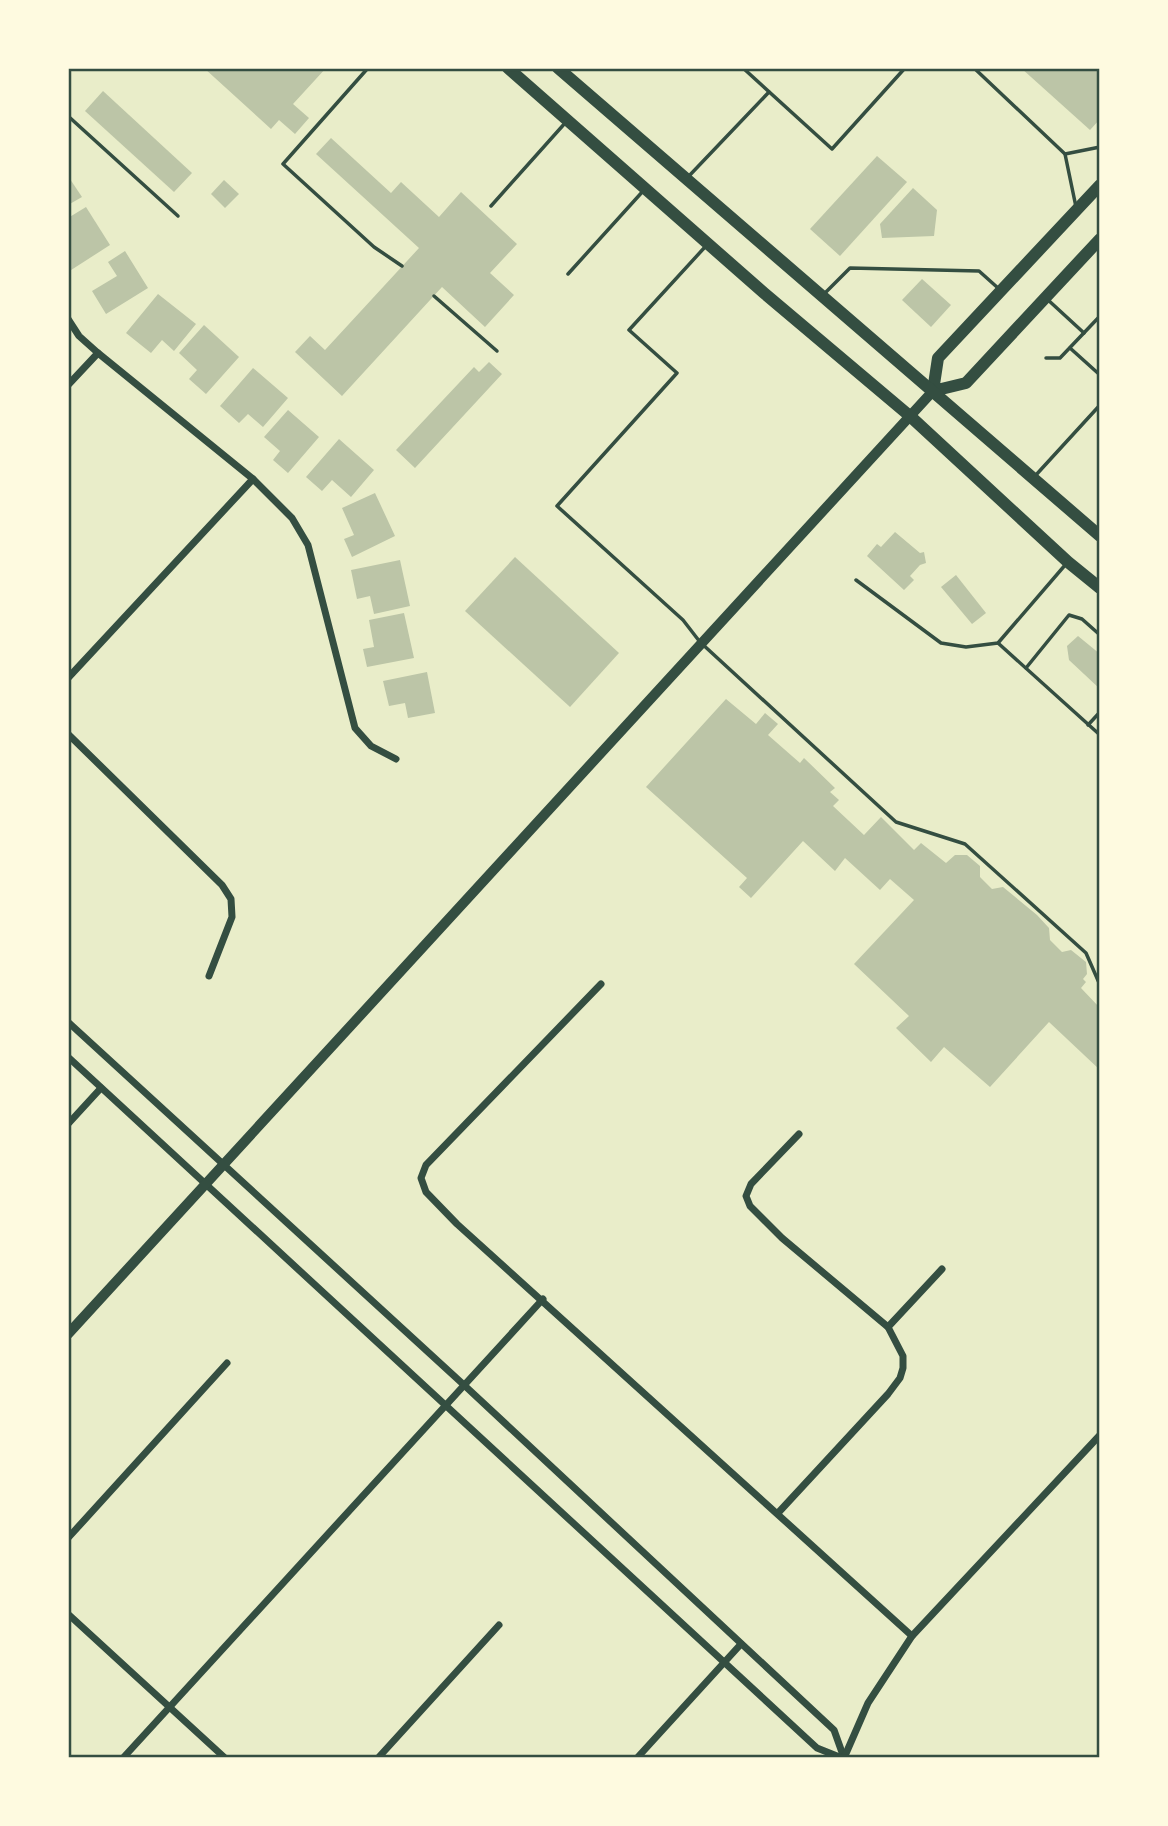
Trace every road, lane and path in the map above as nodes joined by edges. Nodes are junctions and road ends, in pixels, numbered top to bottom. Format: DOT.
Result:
graph roads {
  1 [pos="368,68"];
  2 [pos="508,68"];
  3 [pos="558,68"];
  4 [pos="743,68"];
  5 [pos="905,68"];
  6 [pos="974,68"];
  7 [pos="769,92"];
  8 [pos="68,117"];
  9 [pos="567,121"];
  10 [pos="1100,147"];
  11 [pos="1065,154"];
  12 [pos="687,179"];
  13 [pos="1100,185"];
  14 [pos="645,188"];
  15 [pos="491,206"];
  16 [pos="1077,209"];
  17 [pos="178,216"];
  18 [pos="1100,240"];
  19 [pos="708,244"];
  20 [pos="402,266"];
  21 [pos="568,274"];
  22 [pos="1000,289"];
  23 [pos="822,295"];
  24 [pos="434,296"];
  25 [pos="1045,298"];
  26 [pos="1100,316"];
  27 [pos="68,318"];
  28 [pos="1084,333"];
  29 [pos="1070,348"];
  30 [pos="498,351"];
  31 [pos="98,352"];
  32 [pos="1046,358"];
  33 [pos="1100,375"];
  34 [pos="68,385"];
  35 [pos="933,391"];
  36 [pos="1100,405"];
  37 [pos="911,417"];
  38 [pos="253,479"];
  39 [pos="1033,479"];
  40 [pos="1100,536"];
  41 [pos="1068,562"];
  42 [pos="856,580"];
  43 [pos="1100,588"];
  44 [pos="1100,635"];
  45 [pos="700,642"];
  46 [pos="998,643"];
  47 [pos="1026,668"];
  48 [pos="68,678"];
  49 [pos="1100,712"];
  50 [pos="1088,725"];
  51 [pos="68,734"];
  52 [pos="1100,735"];
  53 [pos="396,759"];
  54 [pos="209,976"];
  55 [pos="601,984"];
  56 [pos="1100,985"];
  57 [pos="68,1022"];
  58 [pos="68,1057"];
  59 [pos="101,1088"];
  60 [pos="68,1124"];
  61 [pos="799,1134"];
  62 [pos="224,1163"];
  63 [pos="205,1183"];
  64 [pos="942,1269"];
  65 [pos="542,1299"];
  66 [pos="888,1326"];
  67 [pos="68,1334"];
  68 [pos="227,1363"];
  69 [pos="464,1385"];
  70 [pos="444,1407"];
  71 [pos="1100,1435"];
  72 [pos="778,1513"];
  73 [pos="68,1538"];
  74 [pos="68,1614"];
  75 [pos="499,1625"];
  76 [pos="912,1636"];
  77 [pos="741,1644"];
  78 [pos="724,1662"];
  79 [pos="170,1707"];
  80 [pos="123,1758"];
  81 [pos="225,1758"];
  82 [pos="378,1758"];
  83 [pos="637,1758"];
  84 [pos="843,1758"];
  1 -- 20 [label="lane"];
  2 -- 9 [label="main road"];
  3 -- 12 [label="main road"];
  4 -- 7 [label="lane"];
  5 -- 7 [label="lane"];
  6 -- 11 [label="lane"];
  7 -- 12 [label="lane"];
  8 -- 17 [label="lane"];
  9 -- 14 [label="main road"];
  9 -- 15 [label="lane"];
  10 -- 11 [label="lane"];
  11 -- 16 [label="lane"];
  12 -- 23 [label="main road"];
  13 -- 16 [label="main road"];
  14 -- 19 [label="main road"];
  14 -- 21 [label="lane"];
  16 -- 22 [label="main road"];
  18 -- 25 [label="main road"];
  19 -- 37 [label="main road"];
  19 -- 45 [label="lane"];
  22 -- 23 [label="lane"];
  22 -- 35 [label="main road"];
  23 -- 35 [label="main road"];
  24 -- 30 [label="lane"];
  25 -- 28 [label="lane"];
  25 -- 35 [label="main road"];
  26 -- 28 [label="lane"];
  27 -- 31 [label="street"];
  28 -- 29 [label="lane"];
  29 -- 32 [label="lane"];
  29 -- 33 [label="lane"];
  31 -- 34 [label="street"];
  31 -- 38 [label="street"];
  35 -- 37 [label="main road"];
  35 -- 39 [label="main road"];
  36 -- 39 [label="lane"];
  37 -- 41 [label="main road"];
  37 -- 45 [label="main road"];
  38 -- 48 [label="street"];
  38 -- 53 [label="street"];
  39 -- 40 [label="main road"];
  41 -- 43 [label="main road"];
  41 -- 46 [label="lane"];
  42 -- 46 [label="lane"];
  44 -- 47 [label="lane"];
  45 -- 56 [label="lane"];
  45 -- 62 [label="main road"];
  46 -- 47 [label="lane"];
  47 -- 50 [label="lane"];
  49 -- 50 [label="lane"];
  50 -- 52 [label="lane"];
  51 -- 54 [label="street"];
  55 -- 65 [label="street"];
  57 -- 62 [label="street"];
  58 -- 59 [label="street"];
  59 -- 60 [label="street"];
  59 -- 63 [label="street"];
  61 -- 66 [label="street"];
  62 -- 63 [label="main road"];
  62 -- 69 [label="street"];
  63 -- 67 [label="main road"];
  63 -- 70 [label="street"];
  64 -- 66 [label="street"];
  65 -- 69 [label="street"];
  65 -- 72 [label="street"];
  66 -- 72 [label="street"];
  68 -- 73 [label="street"];
  69 -- 70 [label="street"];
  69 -- 77 [label="street"];
  70 -- 78 [label="street"];
  70 -- 79 [label="street"];
  71 -- 76 [label="street"];
  72 -- 76 [label="street"];
  74 -- 79 [label="street"];
  75 -- 82 [label="street"];
  76 -- 84 [label="street"];
  77 -- 78 [label="street"];
  77 -- 84 [label="street"];
  78 -- 83 [label="street"];
  78 -- 84 [label="street"];
  79 -- 80 [label="street"];
  79 -- 81 [label="street"];
}
